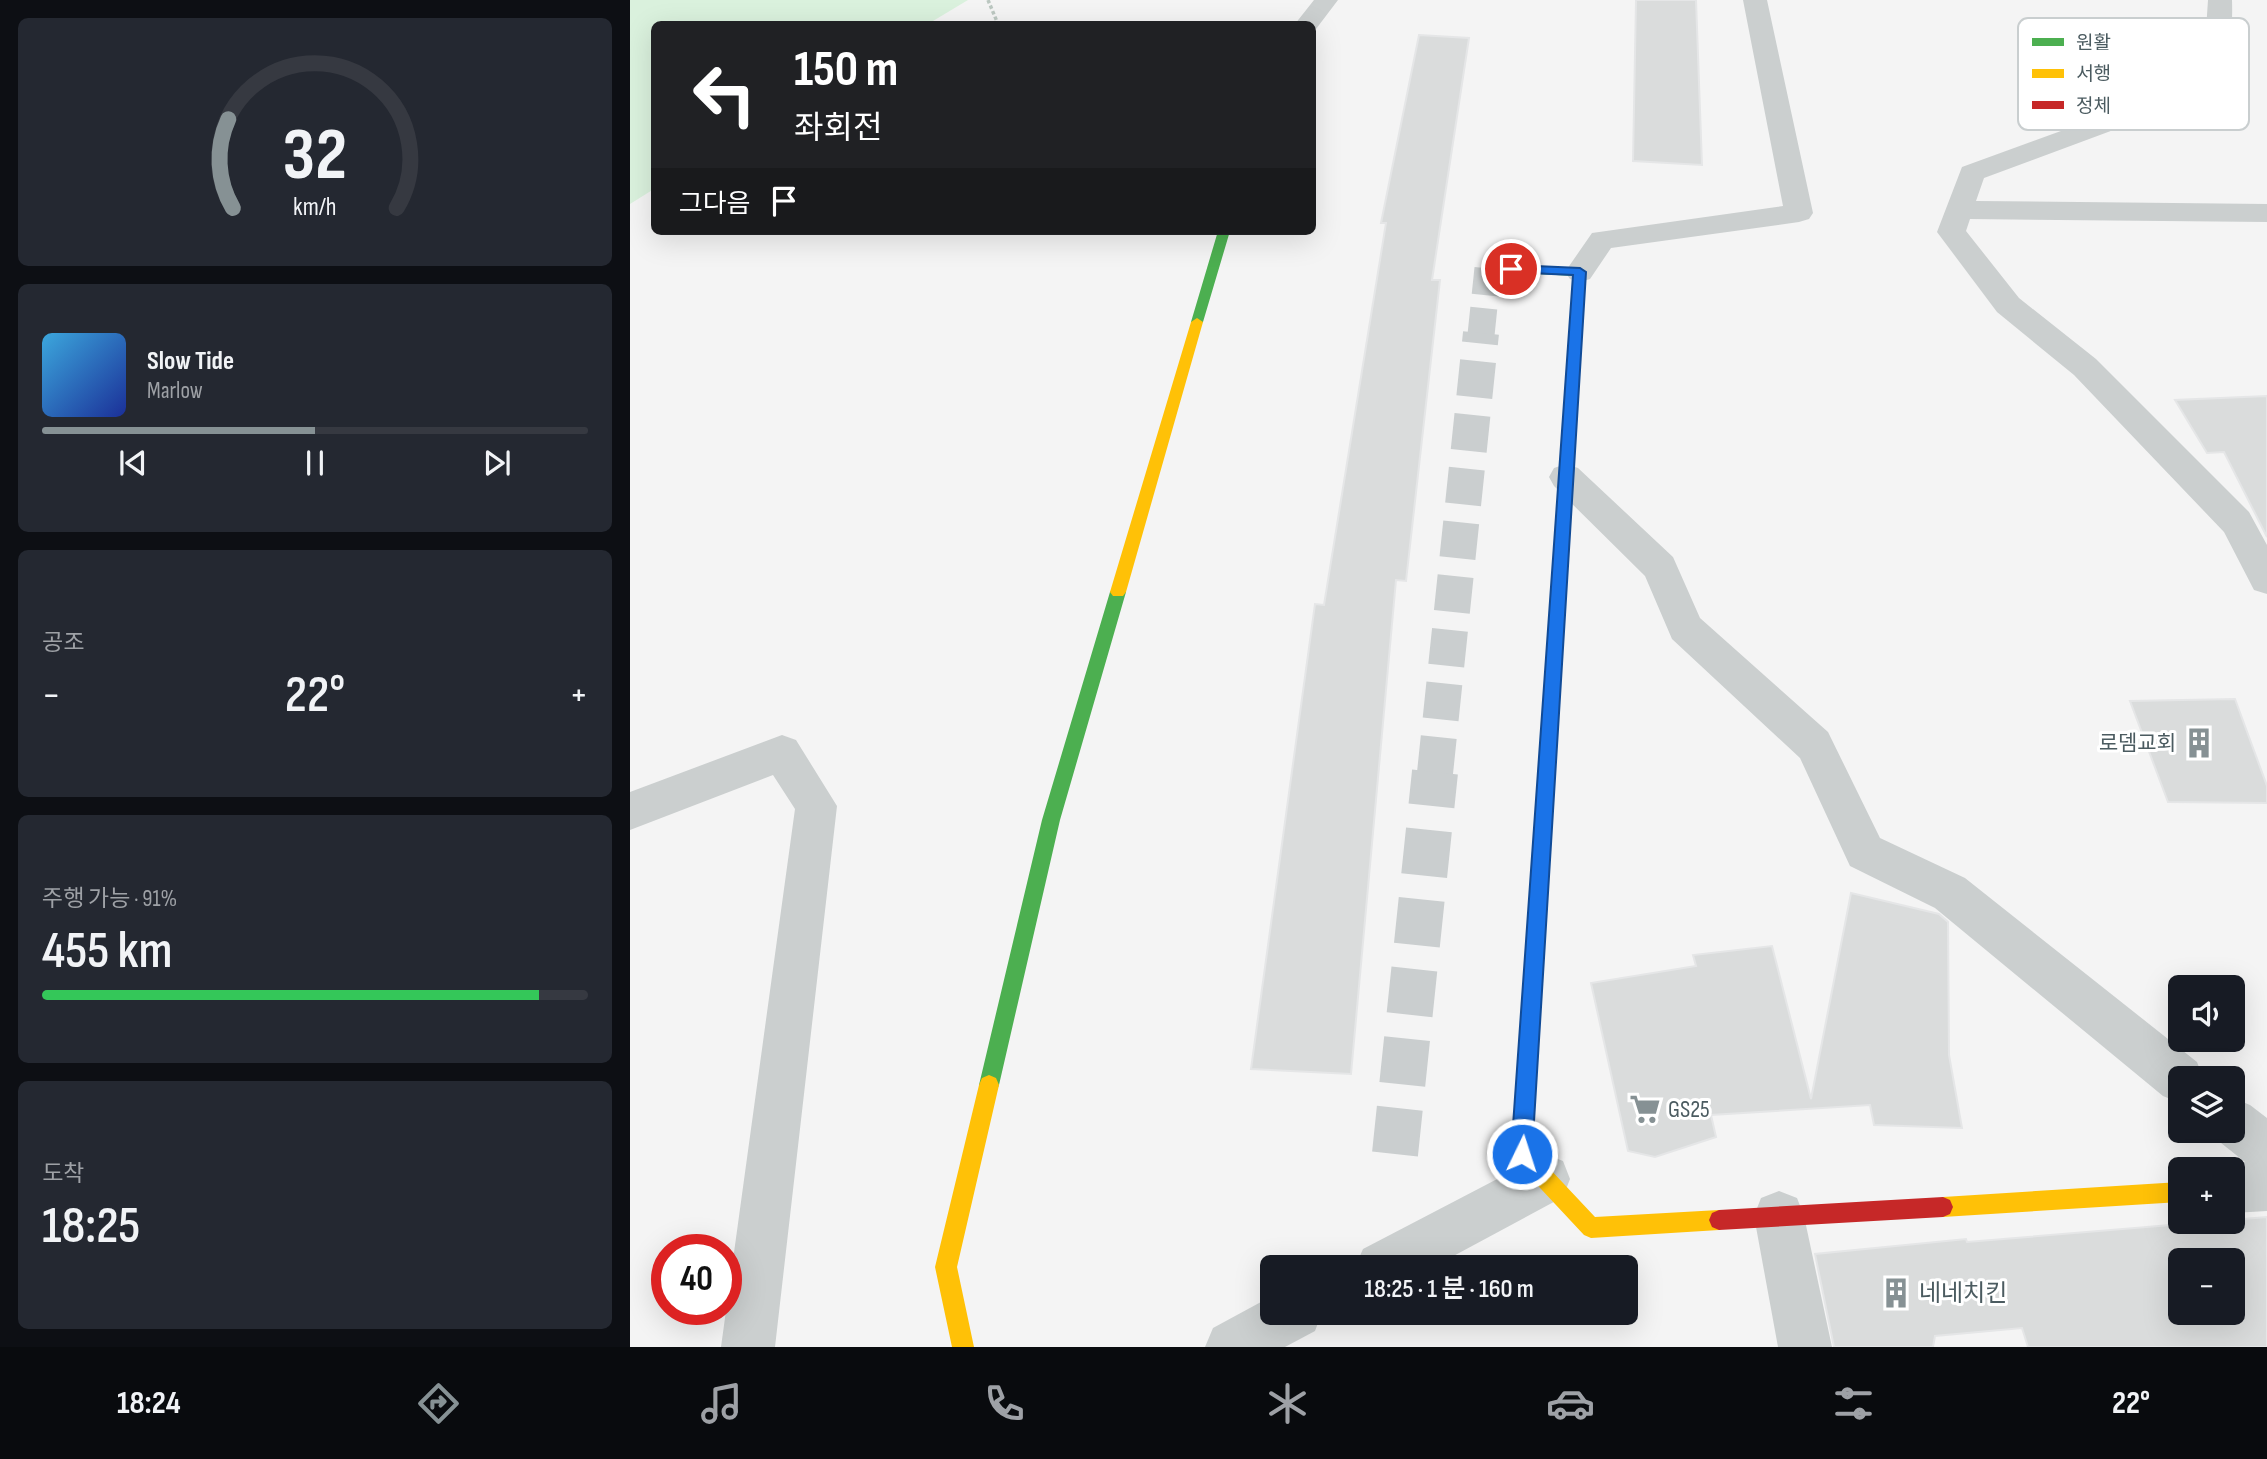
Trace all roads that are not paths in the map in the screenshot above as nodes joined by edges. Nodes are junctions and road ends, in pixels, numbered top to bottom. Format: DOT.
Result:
graph roads {
  1 [pos="1326,0"];
  2 [pos="1755,0"];
  3 [pos="2220,0"];
  4 [pos="2221,18"];
  5 [pos="1309,21"];
  6 [pos="2089,130"];
  7 [pos="1959,210"];
  8 [pos="2267,213"];
  9 [pos="1223,235"];
  10 [pos="1488,268"];
  11 [pos="1580,272"];
  12 [pos="1566,477"];
  13 [pos="2267,579"];
  14 [pos="630,811"];
  15 [pos="2168,1069"];
  16 [pos="2245,1132"];
  17 [pos="2267,1149"];
  18 [pos="1545,1179"];
  19 [pos="2267,1186"];
  20 [pos="2245,1187"];
  21 [pos="2168,1193"];
  22 [pos="1779,1216"];
  23 [pos="1403,1255"];
  24 [pos="1272,1325"];
  25 [pos="748,1347"];
  26 [pos="963,1347"];
  27 [pos="1232,1347"];
  28 [pos="1805,1347"];
  1 -- 5 [label="street"];
  2 -- 11 [label="street"];
  3 -- 4 [label="street"];
  6 -- 7 [label="street"];
  7 -- 8 [label="street"];
  7 -- 13 [label="street"];
  9 -- 26 [label="street"];
  10 -- 11 [label="street"];
  11 -- 12 [label="street"];
  12 -- 15 [label="street"];
  12 -- 18 [label="street"];
  14 -- 25 [label="street"];
  16 -- 17 [label="street"];
  18 -- 22 [label="street"];
  18 -- 23 [label="street"];
  19 -- 20 [label="street"];
  21 -- 22 [label="street"];
  22 -- 28 [label="street"];
  24 -- 27 [label="street"];
}
